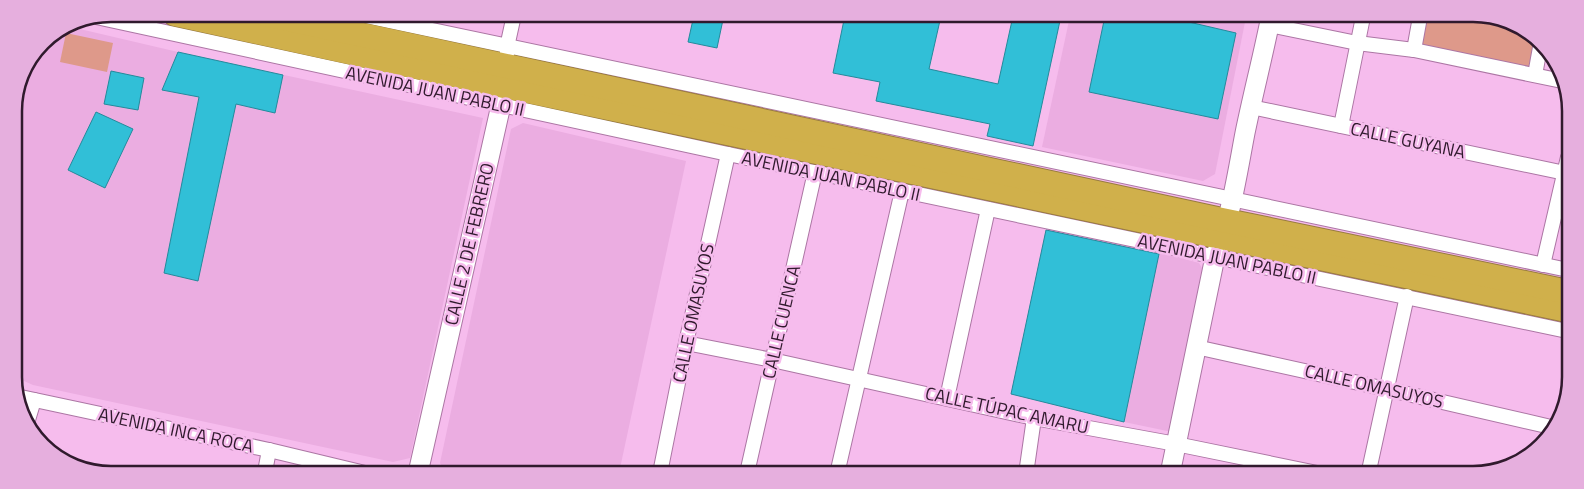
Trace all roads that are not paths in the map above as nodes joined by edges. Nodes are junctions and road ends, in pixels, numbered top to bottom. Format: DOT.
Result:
graph roads {
  1 [pos="1270,22"];
  2 [pos="1275,22"];
  3 [pos="1362,22"];
  4 [pos="1419,22"];
  5 [pos="137,23"];
  6 [pos="223,23"];
  7 [pos="299,23"];
  8 [pos="377,23"];
  9 [pos="513,23"];
  10 [pos="1357,43"];
  11 [pos="1414,50"];
  12 [pos="1539,53"];
  13 [pos="1535,75"];
  14 [pos="505,76"];
  15 [pos="1555,80"];
  16 [pos="1251,107"];
  17 [pos="1341,126"];
  18 [pos="728,154"];
  19 [pos="815,172"];
  20 [pos="1562,172"];
  21 [pos="1562,186"];
  22 [pos="902,191"];
  23 [pos="988,209"];
  24 [pos="1224,229"];
  25 [pos="1543,265"];
  26 [pos="1562,269"];
  27 [pos="1562,291"];
  28 [pos="1408,296"];
  29 [pos="1562,309"];
  30 [pos="1562,330"];
  31 [pos="686,343"];
  32 [pos="1196,347"];
  33 [pos="772,360"];
  34 [pos="859,380"];
  35 [pos="1386,389"];
  36 [pos="25,398"];
  37 [pos="947,398"];
  38 [pos="34,400"];
  39 [pos="30,414"];
  40 [pos="1034,418"];
  41 [pos="1547,426"];
  42 [pos="1176,444"];
  43 [pos="269,450"];
  44 [pos="266,466"];
  45 [pos="322,466"];
  46 [pos="420,466"];
  47 [pos="661,466"];
  48 [pos="749,466"];
  49 [pos="839,466"];
  50 [pos="1027,466"];
  51 [pos="1172,466"];
  52 [pos="1283,466"];
  53 [pos="1370,466"];
  1 -- 16 [label="street"];
  2 -- 10 [label="street"];
  3 -- 10 [label="street"];
  4 -- 11 [label="street"];
  5 -- 14 [label="street, AVENIDA JUAN PABLO II"];
  6 -- 14 [label="highway, AVENIDA JUAN PABLO II"];
  7 -- 14 [label="highway, AVENIDA JUAN PABLO II"];
  8 -- 14 [label="street, AVENIDA JUAN PABLO II"];
  9 -- 14 [label="street, CALLE 2 DE FEBRERO"];
  10 -- 11 [label="street"];
  10 -- 17 [label="street"];
  11 -- 13 [label="street"];
  12 -- 13 [label="street"];
  13 -- 15 [label="street"];
  14 -- 18 [label="street, AVENIDA JUAN PABLO II"];
  14 -- 24 [label="highway, AVENIDA JUAN PABLO II"];
  14 -- 24 [label="street, AVENIDA JUAN PABLO II"];
  14 -- 46 [label="street, CALLE 2 DE FEBRERO"];
  16 -- 17 [label="street, CALLE GUYANA"];
  16 -- 24 [label="street"];
  17 -- 20 [label="street, CALLE GUYANA"];
  18 -- 19 [label="street, AVENIDA JUAN PABLO II"];
  18 -- 31 [label="street, CALLE OMASUYOS"];
  19 -- 22 [label="street, AVENIDA JUAN PABLO II"];
  19 -- 33 [label="street, CALLE CUENCA"];
  21 -- 25 [label="street"];
  22 -- 23 [label="street, AVENIDA JUAN PABLO II"];
  22 -- 34 [label="street"];
  23 -- 24 [label="street, AVENIDA JUAN PABLO II"];
  23 -- 37 [label="street"];
  24 -- 25 [label="street, AVENIDA JUAN PABLO II"];
  24 -- 27 [label="highway, AVENIDA JUAN PABLO II"];
  24 -- 28 [label="street, AVENIDA JUAN PABLO II"];
  24 -- 29 [label="highway, AVENIDA JUAN PABLO II"];
  24 -- 32 [label="street"];
  25 -- 26 [label="street, AVENIDA JUAN PABLO II"];
  28 -- 30 [label="street, AVENIDA JUAN PABLO II"];
  28 -- 35 [label="street"];
  31 -- 33 [label="street, CALLE TÚPAC AMARU"];
  31 -- 47 [label="street, CALLE OMASUYOS"];
  32 -- 35 [label="street, CALLE OMASUYOS"];
  32 -- 42 [label="street"];
  33 -- 34 [label="street, CALLE TÚPAC AMARU"];
  33 -- 48 [label="street, CALLE CUENCA"];
  34 -- 37 [label="street, CALLE TÚPAC AMARU"];
  34 -- 49 [label="street"];
  35 -- 41 [label="street, CALLE OMASUYOS"];
  35 -- 53 [label="street"];
  36 -- 38 [label="street, AVENIDA INCA ROCA"];
  37 -- 40 [label="street, CALLE TÚPAC AMARU"];
  38 -- 39 [label="street"];
  38 -- 43 [label="street, AVENIDA INCA ROCA"];
  40 -- 42 [label="street, CALLE TÚPAC AMARU"];
  40 -- 50 [label="street"];
  42 -- 51 [label="street"];
  42 -- 52 [label="street, CALLE TÚPAC AMARU"];
  43 -- 44 [label="street"];
  43 -- 45 [label="street, AVENIDA INCA ROCA"];
}
